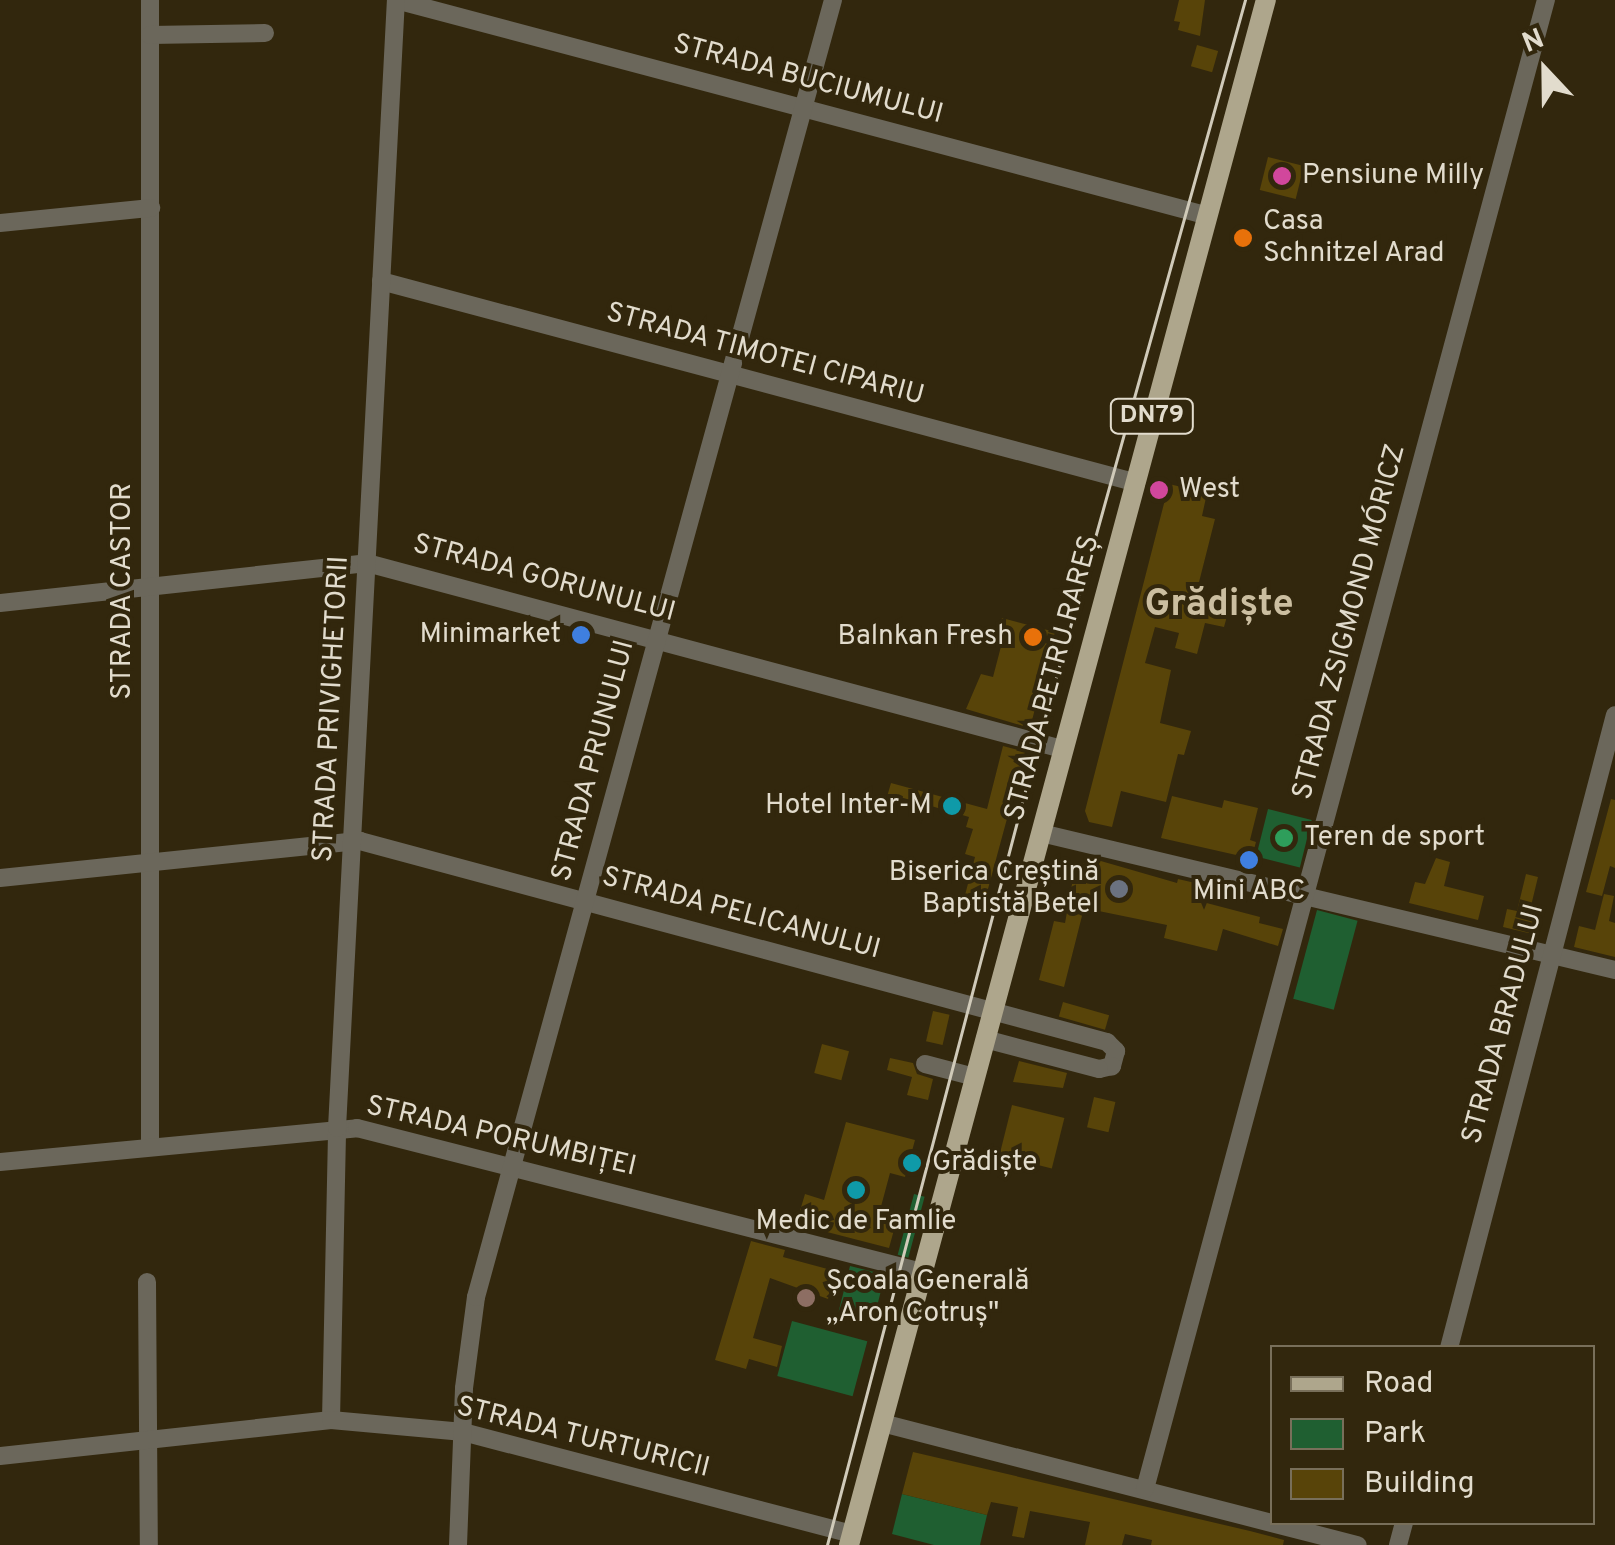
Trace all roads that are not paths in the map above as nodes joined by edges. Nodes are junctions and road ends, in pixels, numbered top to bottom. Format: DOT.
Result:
graph roads {
  1 [pos="150,0"];
  2 [pos="396,0"];
  3 [pos="833,0"];
  4 [pos="1266,0"];
  5 [pos="1546,0"];
  6 [pos="265,33"];
  7 [pos="150,35"];
  8 [pos="802,107"];
  9 [pos="151,208"];
  10 [pos="1206,215"];
  11 [pos="0,223"];
  12 [pos="381,280"];
  13 [pos="729,373"];
  14 [pos="1134,482"];
  15 [pos="367,563"];
  16 [pos="151,588"];
  17 [pos="0,603"];
  18 [pos="655,637"];
  19 [pos="1615,715"];
  20 [pos="1062,749"];
  21 [pos="1041,832"];
  22 [pos="350,841"];
  23 [pos="148,861"];
  24 [pos="0,878"];
  25 [pos="1306,892"];
  26 [pos="585,900"];
  27 [pos="1550,952"];
  28 [pos="1615,970"];
  29 [pos="994,1010"];
  30 [pos="986,1039"];
  31 [pos="925,1064"];
  32 [pos="975,1076"];
  33 [pos="337,1128"];
  34 [pos="150,1146"];
  35 [pos="0,1162"];
  36 [pos="512,1164"];
  37 [pos="922,1272"];
  38 [pos="148,1282"];
  39 [pos="1449,1345"];
  40 [pos="331,1420"];
  41 [pos="882,1423"];
  42 [pos="463,1432"];
  43 [pos="148,1442"];
  44 [pos="0,1456"];
  45 [pos="1145,1490"];
  46 [pos="850,1540"];
  47 [pos="1315,1540"];
  48 [pos="149,1545"];
  49 [pos="458,1545"];
  50 [pos="1358,1545"];
  1 -- 7 [label="street, STRADA CASTOR"];
  2 -- 8 [label="street, STRADA BUCIUMULUI"];
  2 -- 12 [label="street, STRADA PRIVIGHETORII"];
  3 -- 8 [label="street, STRADA PRUNULUI"];
  4 -- 10 [label="main road, STRADA PETRU RAREȘ / DN79"];
  5 -- 25 [label="street, STRADA ZSIGMOND MÓRICZ"];
  6 -- 7 [label="street"];
  7 -- 9 [label="street, STRADA CASTOR"];
  8 -- 10 [label="street, STRADA BUCIUMULUI"];
  8 -- 13 [label="street, STRADA PRUNULUI"];
  9 -- 11 [label="street"];
  9 -- 16 [label="street, STRADA CASTOR"];
  10 -- 14 [label="main road, STRADA PETRU RAREȘ / DN79"];
  12 -- 13 [label="street, STRADA TIMOTEI CIPARIU"];
  12 -- 15 [label="street, STRADA PRIVIGHETORII"];
  13 -- 14 [label="street, STRADA TIMOTEI CIPARIU"];
  13 -- 18 [label="street, STRADA PRUNULUI"];
  14 -- 20 [label="main road, STRADA PETRU RAREȘ / DN79"];
  15 -- 16 [label="street, STRADA GORUNULUI"];
  15 -- 18 [label="street, STRADA GORUNULUI"];
  15 -- 22 [label="street, STRADA PRIVIGHETORII"];
  16 -- 17 [label="street, STRADA GORUNULUI"];
  16 -- 23 [label="street, STRADA CASTOR"];
  18 -- 20 [label="street, STRADA GORUNULUI"];
  18 -- 26 [label="street, STRADA PRUNULUI"];
  19 -- 27 [label="street, STRADA BRADULUI"];
  20 -- 21 [label="main road, STRADA PETRU RAREȘ / DN79"];
  21 -- 25 [label="street"];
  21 -- 29 [label="main road, STRADA PETRU RAREȘ / DN79"];
  22 -- 23 [label="street, STRADA PELICANULUI"];
  22 -- 26 [label="street, STRADA PELICANULUI"];
  22 -- 33 [label="street, STRADA PRIVIGHETORII"];
  23 -- 24 [label="street, STRADA PELICANULUI"];
  23 -- 34 [label="street, STRADA CASTOR"];
  25 -- 27 [label="street"];
  25 -- 45 [label="street, STRADA ZSIGMOND MÓRICZ"];
  26 -- 29 [label="street, STRADA PELICANULUI"];
  26 -- 36 [label="street, STRADA PRUNULUI"];
  27 -- 28 [label="street"];
  27 -- 39 [label="street, STRADA BRADULUI"];
  29 -- 30 [label="main road, STRADA PETRU RAREȘ / DN79"];
  29 -- 30 [label="street, STRADA PELICANULUI"];
  30 -- 32 [label="main road, STRADA PETRU RAREȘ / DN79"];
  31 -- 32 [label="street"];
  32 -- 37 [label="main road, STRADA PETRU RAREȘ / DN79"];
  33 -- 34 [label="street, STRADA PORUMBIȚEI"];
  33 -- 36 [label="street, STRADA PORUMBIȚEI"];
  33 -- 40 [label="street, STRADA PRIVIGHETORII"];
  34 -- 35 [label="street, STRADA PORUMBIȚEI"];
  36 -- 37 [label="street, STRADA PORUMBIȚEI"];
  36 -- 42 [label="street, STRADA PRUNULUI"];
  37 -- 41 [label="main road, STRADA PETRU RAREȘ / DN79"];
  38 -- 43 [label="street"];
  40 -- 42 [label="street, STRADA TURTURICII"];
  40 -- 43 [label="street, STRADA TURTURICII"];
  41 -- 45 [label="street"];
  41 -- 46 [label="main road, STRADA PETRU RAREȘ / DN79"];
  42 -- 46 [label="street, STRADA TURTURICII"];
  42 -- 49 [label="street, STRADA PRUNULUI"];
  43 -- 44 [label="street, STRADA TURTURICII"];
  43 -- 48 [label="street"];
  45 -- 47 [label="street"];
  47 -- 50 [label="street"];
}
